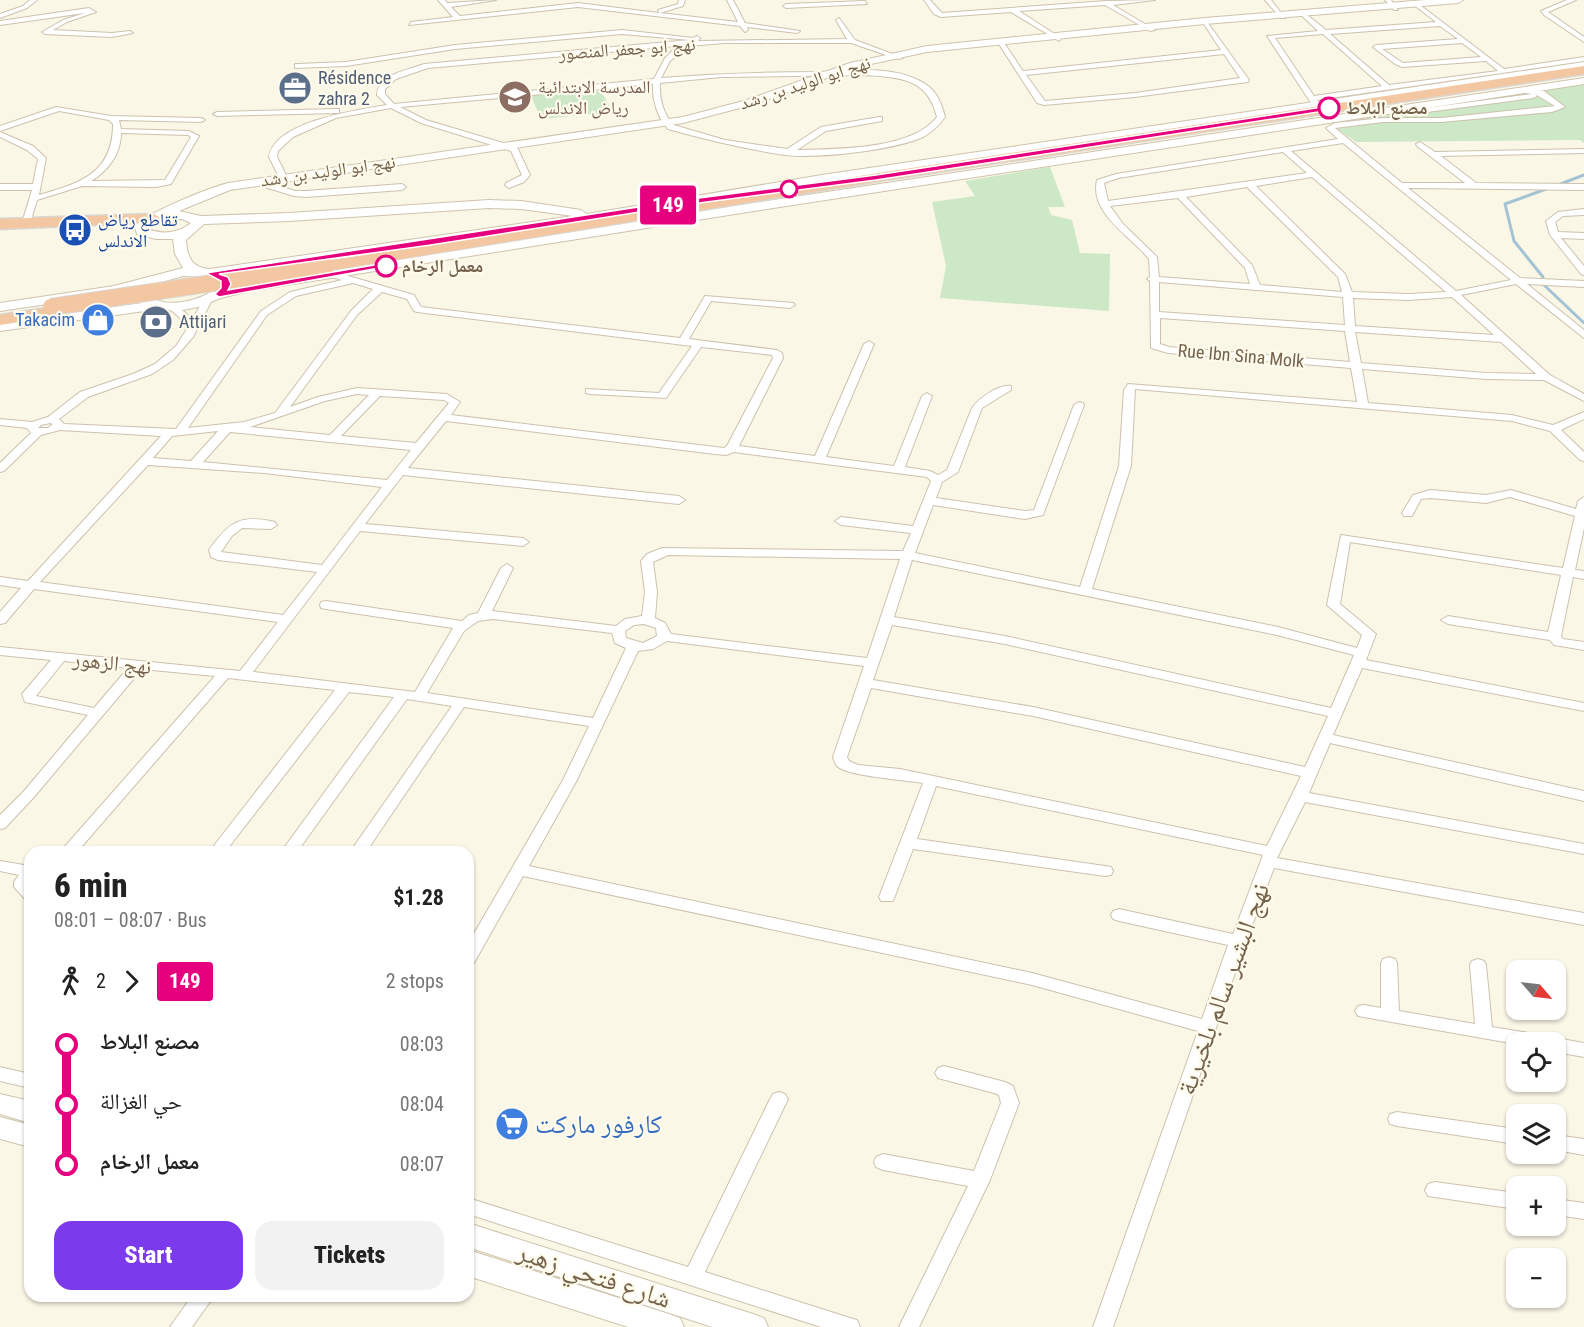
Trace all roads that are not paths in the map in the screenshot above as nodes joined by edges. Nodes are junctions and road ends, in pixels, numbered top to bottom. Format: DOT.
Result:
graph roads {
  1 [pos="34,0"];
  2 [pos="494,0"];
  3 [pos="682,0"];
  4 [pos="730,0"];
  5 [pos="927,0"];
  6 [pos="1152,0"];
  7 [pos="1268,0"];
  8 [pos="1458,0"];
  9 [pos="1473,0"];
  10 [pos="1573,0"];
  11 [pos="1087,2"];
  12 [pos="444,3"];
  13 [pos="557,3"];
  14 [pos="784,3"];
  15 [pos="865,3"];
  16 [pos="1106,3"];
  17 [pos="596,4"];
  18 [pos="1393,5"];
  19 [pos="1418,6"];
  20 [pos="1012,10"];
  21 [pos="647,11"];
  22 [pos="664,14"];
  23 [pos="790,14"];
  24 [pos="1303,14"];
  25 [pos="0,16"];
  26 [pos="1282,16"];
  27 [pos="458,18"];
  28 [pos="706,20"];
  29 [pos="839,20"];
  30 [pos="793,22"];
  31 [pos="1206,22"];
  32 [pos="0,23"];
  33 [pos="411,24"];
  34 [pos="742,24"];
  35 [pos="1441,24"];
  36 [pos="1150,28"];
  37 [pos="797,31"];
  38 [pos="1324,32"];
  39 [pos="130,33"];
  40 [pos="670,35"];
  41 [pos="1056,37"];
  42 [pos="697,38"];
  43 [pos="708,39"];
  44 [pos="1584,40"];
  45 [pos="724,41"];
  46 [pos="852,41"];
  47 [pos="1464,41"];
  48 [pos="751,42"];
  49 [pos="804,42"];
  50 [pos="1002,43"];
  51 [pos="689,44"];
  52 [pos="1226,52"];
  53 [pos="1349,54"];
  54 [pos="1360,54"];
  55 [pos="1372,54"];
  56 [pos="1383,54"];
  57 [pos="897,56"];
  58 [pos="1584,59"];
  59 [pos="1489,60"];
  60 [pos="1584,65"];
  61 [pos="298,66"];
  62 [pos="1584,70"];
  63 [pos="1504,71"];
  64 [pos="843,73"];
  65 [pos="1021,73"];
  66 [pos="828,74"];
  67 [pos="1584,76"];
  68 [pos="655,80"];
  69 [pos="1584,81"];
  70 [pos="1388,88"];
  71 [pos="1543,92"];
  72 [pos="1315,102"];
  73 [pos="392,106"];
  74 [pos="365,111"];
  75 [pos="217,114"];
  76 [pos="111,118"];
  77 [pos="879,119"];
  78 [pos="201,120"];
  79 [pos="1383,120"];
  80 [pos="668,125"];
  81 [pos="1279,128"];
  82 [pos="0,129"];
  83 [pos="118,131"];
  84 [pos="0,134"];
  85 [pos="1345,140"];
  86 [pos="1082,141"];
  87 [pos="1420,144"];
  88 [pos="511,148"];
  89 [pos="1285,150"];
  90 [pos="1100,151"];
  91 [pos="1584,151"];
  92 [pos="787,153"];
  93 [pos="1433,154"];
  94 [pos="1024,162"];
  95 [pos="1315,174"];
  96 [pos="881,177"];
  97 [pos="283,179"];
  98 [pos="79,183"];
  99 [pos="264,184"];
  100 [pos="509,185"];
  101 [pos="1250,185"];
  102 [pos="1400,185"];
  103 [pos="1473,185"];
  104 [pos="37,186"];
  105 [pos="0,187"];
  106 [pos="402,187"];
  107 [pos="1584,187"];
  108 [pos="1180,195"];
  109 [pos="33,199"];
  110 [pos="800,200"];
  111 [pos="684,203"];
  112 [pos="1105,204"];
  113 [pos="1584,212"];
  114 [pos="614,214"];
  115 [pos="158,217"];
  116 [pos="0,224"];
  117 [pos="26,224"];
  118 [pos="194,225"];
  119 [pos="544,225"];
  120 [pos="0,232"];
  121 [pos="148,233"];
  122 [pos="1554,235"];
  123 [pos="1584,236"];
  124 [pos="1569,254"];
  125 [pos="1584,254"];
  126 [pos="329,270"];
  127 [pos="203,272"];
  128 [pos="1584,272"];
  129 [pos="1152,279"];
  130 [pos="156,280"];
  131 [pos="353,280"];
  132 [pos="1519,282"];
  133 [pos="1584,284"];
  134 [pos="380,288"];
  135 [pos="1256,288"];
  136 [pos="1454,294"];
  137 [pos="1348,295"];
  138 [pos="213,297"];
  139 [pos="161,305"];
  140 [pos="790,305"];
  141 [pos="0,307"];
  142 [pos="52,309"];
  143 [pos="0,314"];
  144 [pos="1154,315"];
  145 [pos="0,320"];
  146 [pos="193,324"];
  147 [pos="0,327"];
  148 [pos="1350,330"];
  149 [pos="1584,335"];
  150 [pos="1504,339"];
  151 [pos="682,341"];
  152 [pos="699,343"];
  153 [pos="869,344"];
  154 [pos="1356,366"];
  155 [pos="1546,377"];
  156 [pos="1007,388"];
  157 [pos="590,391"];
  158 [pos="378,392"];
  159 [pos="927,396"];
  160 [pos="1584,398"];
  161 [pos="1080,405"];
  162 [pos="1363,405"];
  163 [pos="291,410"];
  164 [pos="1584,415"];
  165 [pos="278,416"];
  166 [pos="444,417"];
  167 [pos="0,422"];
  168 [pos="55,423"];
  169 [pos="36,428"];
  170 [pos="227,428"];
  171 [pos="1554,429"];
  172 [pos="174,433"];
  173 [pos="271,433"];
  174 [pos="332,439"];
  175 [pos="419,447"];
  176 [pos="732,448"];
  177 [pos="820,458"];
  178 [pos="1584,458"];
  179 [pos="145,462"];
  180 [pos="194,465"];
  181 [pos="899,468"];
  182 [pos="0,469"];
  183 [pos="400,471"];
  184 [pos="937,480"];
  185 [pos="390,484"];
  186 [pos="679,500"];
  187 [pos="930,501"];
  188 [pos="1583,510"];
  189 [pos="1408,513"];
  190 [pos="841,521"];
  191 [pos="271,525"];
  192 [pos="357,527"];
  193 [pos="918,530"];
  194 [pos="523,542"];
  195 [pos="908,555"];
  196 [pos="507,568"];
  197 [pos="326,569"];
  198 [pos="1568,573"];
  199 [pos="1584,575"];
  200 [pos="0,580"];
  201 [pos="31,584"];
  202 [pos="1085,591"];
  203 [pos="326,605"];
  204 [pos="484,615"];
  205 [pos="287,619"];
  206 [pos="0,620"];
  207 [pos="887,620"];
  208 [pos="1448,620"];
  209 [pos="648,621"];
  210 [pos="464,625"];
  211 [pos="618,630"];
  212 [pos="664,637"];
  213 [pos="1554,637"];
  214 [pos="634,646"];
  215 [pos="1584,646"];
  216 [pos="0,651"];
  217 [pos="60,657"];
  218 [pos="1360,658"];
  219 [pos="872,663"];
  220 [pos="138,665"];
  221 [pos="224,674"];
  222 [pos="244,675"];
  223 [pos="865,683"];
  224 [pos="345,687"];
  225 [pos="403,694"];
  226 [pos="419,696"];
  227 [pos="461,702"];
  228 [pos="1584,708"];
  229 [pos="99,713"];
  230 [pos="1335,713"];
  231 [pos="596,723"];
  232 [pos="1326,738"];
  233 [pos="1310,773"];
  234 [pos="931,781"];
  235 [pos="1300,796"];
  236 [pos="1584,796"];
  237 [pos="0,824"];
  238 [pos="908,843"];
  239 [pos="73,846"];
  240 [pos="222,846"];
  241 [pos="293,846"];
  242 [pos="362,846"];
  243 [pos="1584,849"];
  244 [pos="1270,857"];
  245 [pos="0,866"];
  246 [pos="518,869"];
  247 [pos="24,871"];
  248 [pos="1105,871"];
  249 [pos="887,897"];
  250 [pos="1119,915"];
  251 [pos="1584,919"];
  252 [pos="1238,942"];
  253 [pos="474,948"];
  254 [pos="1389,963"];
  255 [pos="1478,966"];
  256 [pos="1364,1011"];
  257 [pos="1390,1015"];
  258 [pos="1208,1027"];
  259 [pos="1484,1032"];
  260 [pos="1506,1036"];
  261 [pos="1566,1047"];
  262 [pos="1584,1050"];
  263 [pos="944,1073"];
  264 [pos="0,1074"];
  265 [pos="24,1080"];
  266 [pos="779,1099"];
  267 [pos="0,1104"];
  268 [pos="24,1110"];
  269 [pos="1397,1119"];
  270 [pos="0,1128"];
  271 [pos="24,1134"];
  272 [pos="1506,1135"];
  273 [pos="1566,1144"];
  274 [pos="1584,1147"];
  275 [pos="884,1162"];
  276 [pos="980,1180"];
  277 [pos="1435,1190"];
  278 [pos="1506,1200"];
  279 [pos="474,1208"];
  280 [pos="1566,1208"];
  281 [pos="1584,1211"];
  282 [pos="474,1237"];
  283 [pos="474,1265"];
  284 [pos="693,1277"];
  285 [pos="199,1302"];
  286 [pos="180,1327"];
  287 [pos="669,1327"];
  288 [pos="753,1327"];
  289 [pos="850,1327"];
  290 [pos="909,1327"];
  291 [pos="1102,1327"];
  1 -- 25 [label="street"];
  2 -- 12 [label="street"];
  3 -- 21 [label="street"];
  4 -- 34 [label="street"];
  5 -- 20 [label="street"];
  6 -- 16 [label="street"];
  7 -- 26 [label="street"];
  8 -- 19 [label="street, نهج ابو الوليد بن رشد"];
  9 -- 19 [label="street, نهج ابو الوليد بن رشد"];
  10 -- 44 [label="street"];
  11 -- 16 [label="street"];
  11 -- 20 [label="street"];
  12 -- 27 [label="street"];
  13 -- 17 [label="street"];
  13 -- 27 [label="street"];
  14 -- 15 [label="street"];
  14 -- 23 [label="street"];
  16 -- 36 [label="street"];
  17 -- 21 [label="street"];
  18 -- 19 [label="street, نهج ابو الوليد بن رشد"];
  18 -- 24 [label="street, نهج ابو الوليد بن رشد"];
  19 -- 35 [label="street"];
  20 -- 41 [label="street"];
  21 -- 22 [label="street"];
  22 -- 28 [label="street"];
  22 -- 40 [label="street"];
  24 -- 26 [label="street, نهج ابو الوليد بن رشد"];
  24 -- 38 [label="street"];
  26 -- 31 [label="street, نهج ابو الوليد بن رشد"];
  27 -- 33 [label="street"];
  28 -- 34 [label="street"];
  28 -- 43 [label="street"];
  29 -- 46 [label="street"];
  30 -- 37 [label="street"];
  31 -- 36 [label="street, نهج ابو الوليد بن رشد"];
  31 -- 52 [label="street"];
  32 -- 39 [label="street"];
  34 -- 37 [label="street"];
  34 -- 48 [label="street"];
  35 -- 38 [label="street"];
  35 -- 47 [label="street"];
  36 -- 41 [label="street, نهج ابو الوليد بن رشد"];
  37 -- 49 [label="street"];
  38 -- 53 [label="street"];
  38 -- 72 [label="street"];
  40 -- 42 [label="street"];
  40 -- 61 [label="street"];
  41 -- 50 [label="street, نهج ابو الوليد بن رشد"];
  42 -- 43 [label="street"];
  42 -- 51 [label="street"];
  43 -- 45 [label="street"];
  45 -- 48 [label="street, نهج ابو جعفر المنصور"];
  45 -- 51 [label="street, نهج ابو جعفر المنصور"];
  46 -- 49 [label="street, نهج ابو جعفر المنصور"];
  46 -- 57 [label="street, نهج ابو جعفر المنصور"];
  47 -- 56 [label="street"];
  47 -- 59 [label="street"];
  48 -- 49 [label="street, نهج ابو جعفر المنصور"];
  50 -- 57 [label="street, نهج ابو الوليد بن رشد"];
  50 -- 65 [label="street"];
  51 -- 68 [label="street"];
  51 -- 73 [label="street, نهج ابو جعفر المنصور"];
  52 -- 65 [label="street"];
  52 -- 65 [label="street"];
  53 -- 54 [label="street"];
  53 -- 70 [label="street"];
  55 -- 56 [label="street"];
  56 -- 59 [label="street"];
  57 -- 64 [label="street, نهج ابو الوليد بن رشد"];
  57 -- 66 [label="street, نهج ابو الوليد بن رشد"];
  58 -- 63 [label="street"];
  59 -- 63 [label="street"];
  60 -- 72 [label="street"];
  62 -- 96 [label="highway"];
  63 -- 70 [label="street"];
  64 -- 66 [label="street"];
  64 -- 80 [label="street, نهج ابو الوليد بن رشد"];
  64 -- 92 [label="street"];
  66 -- 68 [label="street"];
  66 -- 80 [label="street, نهج ابو الوليد بن رشد"];
  67 -- 90 [label="highway"];
  68 -- 73 [label="street"];
  68 -- 80 [label="street"];
  69 -- 71 [label="street"];
  70 -- 72 [label="street"];
  71 -- 79 [label="street"];
  71 -- 79 [label="street"];
  71 -- 81 [label="street"];
  72 -- 86 [label="street"];
  73 -- 74 [label="street"];
  73 -- 88 [label="street"];
  74 -- 75 [label="street"];
  74 -- 97 [label="street"];
  76 -- 78 [label="street"];
  76 -- 82 [label="street"];
  76 -- 83 [label="street"];
  77 -- 92 [label="street"];
  79 -- 85 [label="street"];
  80 -- 88 [label="street, نهج ابو الوليد بن رشد"];
  80 -- 92 [label="street"];
  81 -- 90 [label="highway"];
  81 -- 110 [label="street"];
  83 -- 98 [label="street"];
  83 -- 98 [label="street"];
  84 -- 104 [label="street"];
  85 -- 89 [label="street"];
  85 -- 102 [label="street"];
  86 -- 96 [label="highway"];
  86 -- 111 [label="street"];
  87 -- 93 [label="street"];
  88 -- 97 [label="street, نهج ابو الوليد بن رشد"];
  88 -- 100 [label="street"];
  89 -- 95 [label="street"];
  89 -- 112 [label="street"];
  90 -- 94 [label="highway"];
  91 -- 93 [label="street"];
  93 -- 103 [label="street"];
  94 -- 110 [label="highway"];
  94 -- 126 [label="highway"];
  95 -- 101 [label="street"];
  95 -- 136 [label="street"];
  96 -- 111 [label="highway"];
  96 -- 126 [label="highway"];
  97 -- 99 [label="street, نهج ابو الوليد بن رشد"];
  97 -- 115 [label="street, نهج ابو الوليد بن رشد"];
  98 -- 109 [label="street"];
  99 -- 106 [label="street"];
  99 -- 118 [label="street, نهج ابو الوليد بن رشد"];
  101 -- 108 [label="street"];
  101 -- 137 [label="street"];
  102 -- 103 [label="street"];
  102 -- 132 [label="street"];
  103 -- 107 [label="street"];
  104 -- 105 [label="street"];
  104 -- 109 [label="street"];
  108 -- 112 [label="street"];
  108 -- 135 [label="street"];
  109 -- 117 [label="street"];
  110 -- 126 [label="street"];
  111 -- 114 [label="street"];
  112 -- 129 [label="street, Rue Ibn Sina Molk"];
  113 -- 122 [label="street"];
  114 -- 118 [label="street"];
  114 -- 119 [label="street"];
  115 -- 117 [label="highway"];
  115 -- 118 [label="street"];
  115 -- 121 [label="street, نهج ابو الوليد بن رشد"];
  116 -- 117 [label="highway"];
  118 -- 119 [label="street"];
  118 -- 121 [label="street"];
  118 -- 127 [label="street"];
  119 -- 127 [label="street"];
  120 -- 121 [label="highway"];
  121 -- 130 [label="street"];
  122 -- 123 [label="street"];
  122 -- 124 [label="street"];
  124 -- 125 [label="street"];
  124 -- 128 [label="street"];
  126 -- 131 [label="street"];
  126 -- 138 [label="street"];
  126 -- 142 [label="highway"];
  127 -- 130 [label="street"];
  127 -- 138 [label="street"];
  129 -- 135 [label="street"];
  129 -- 144 [label="street, Rue Ibn Sina Molk"];
  130 -- 139 [label="street"];
  130 -- 141 [label="street"];
  131 -- 134 [label="street"];
  131 -- 172 [label="street"];
  132 -- 133 [label="street"];
  132 -- 136 [label="street"];
  132 -- 149 [label="street"];
  134 -- 151 [label="street"];
  134 -- 165 [label="street"];
  135 -- 137 [label="street"];
  136 -- 137 [label="street"];
  136 -- 150 [label="street"];
  137 -- 148 [label="street"];
  138 -- 139 [label="street"];
  138 -- 146 [label="street"];
  139 -- 146 [label="street"];
  139 -- 147 [label="street"];
  140 -- 151 [label="street"];
  142 -- 143 [label="highway"];
  142 -- 145 [label="highway"];
  144 -- 148 [label="street"];
  144 -- 154 [label="street, Rue Ibn Sina Molk"];
  146 -- 168 [label="street"];
  148 -- 150 [label="street"];
  148 -- 154 [label="street"];
  150 -- 155 [label="street"];
  151 -- 152 [label="street"];
  152 -- 157 [label="street"];
  152 -- 176 [label="street"];
  153 -- 177 [label="street"];
  154 -- 155 [label="street, Rue Ibn Sina Molk"];
  154 -- 162 [label="street"];
  155 -- 160 [label="street"];
  156 -- 184 [label="street"];
  158 -- 163 [label="street"];
  158 -- 166 [label="street"];
  158 -- 174 [label="street"];
  159 -- 181 [label="street"];
  161 -- 187 [label="street"];
  162 -- 171 [label="street"];
  162 -- 202 [label="street"];
  163 -- 165 [label="street"];
  163 -- 173 [label="street"];
  164 -- 171 [label="street"];
  165 -- 170 [label="street"];
  166 -- 175 [label="street"];
  166 -- 176 [label="street"];
  167 -- 169 [label="street"];
  168 -- 169 [label="street"];
  168 -- 172 [label="street"];
  169 -- 182 [label="street"];
  170 -- 172 [label="street"];
  170 -- 173 [label="street"];
  170 -- 180 [label="street"];
  171 -- 178 [label="street"];
  172 -- 179 [label="street"];
  173 -- 174 [label="street"];
  174 -- 175 [label="street"];
  175 -- 183 [label="street"];
  176 -- 177 [label="street"];
  177 -- 181 [label="street"];
  179 -- 180 [label="street"];
  179 -- 201 [label="street"];
  180 -- 185 [label="street"];
  181 -- 184 [label="street"];
  183 -- 185 [label="street"];
  183 -- 186 [label="street"];
  184 -- 187 [label="street"];
  185 -- 192 [label="street"];
  187 -- 193 [label="street"];
  188 -- 189 [label="street"];
  188 -- 198 [label="street"];
  190 -- 193 [label="street"];
  191 -- 197 [label="street"];
  192 -- 194 [label="street"];
  192 -- 197 [label="street"];
  193 -- 195 [label="street"];
  195 -- 202 [label="street"];
  195 -- 207 [label="street"];
  195 -- 209 [label="street"];
  196 -- 204 [label="street"];
  197 -- 205 [label="street"];
  198 -- 199 [label="street"];
  198 -- 213 [label="street"];
  198 -- 218 [label="street"];
  200 -- 201 [label="street"];
  201 -- 205 [label="street"];
  201 -- 206 [label="street"];
  202 -- 218 [label="street"];
  203 -- 210 [label="street"];
  204 -- 210 [label="street"];
  204 -- 211 [label="street"];
  205 -- 222 [label="street"];
  207 -- 219 [label="street"];
  207 -- 230 [label="street"];
  208 -- 213 [label="street"];
  209 -- 211 [label="street"];
  209 -- 212 [label="street"];
  210 -- 226 [label="street"];
  211 -- 214 [label="street"];
  212 -- 214 [label="street"];
  212 -- 219 [label="street"];
  213 -- 215 [label="street"];
  214 -- 231 [label="street"];
  216 -- 217 [label="street, نهج الزهور"];
  217 -- 220 [label="street, نهج الزهور"];
  217 -- 229 [label="street"];
  218 -- 228 [label="street"];
  218 -- 230 [label="street, نهج البشير سالم بلخيرية"];
  219 -- 223 [label="street"];
  220 -- 221 [label="street, نهج الزهور"];
  220 -- 229 [label="street"];
  221 -- 222 [label="street, نهج الزهور"];
  221 -- 239 [label="street"];
  222 -- 224 [label="street, نهج الزهور"];
  223 -- 233 [label="street"];
  223 -- 234 [label="street"];
  224 -- 225 [label="street, نهج الزهور"];
  224 -- 240 [label="street"];
  225 -- 226 [label="street, نهج الزهور"];
  225 -- 241 [label="street"];
  226 -- 227 [label="street, نهج الزهور"];
  227 -- 231 [label="street, نهج الزهور"];
  227 -- 242 [label="street"];
  229 -- 237 [label="street"];
  230 -- 232 [label="street, نهج البشير سالم بلخيرية"];
  231 -- 246 [label="street"];
  232 -- 233 [label="street, نهج البشير سالم بلخيرية"];
  232 -- 236 [label="street"];
  233 -- 235 [label="street, نهج البشير سالم بلخيرية"];
  234 -- 238 [label="street"];
  234 -- 244 [label="street"];
  235 -- 243 [label="street"];
  235 -- 244 [label="street, نهج البشير سالم بلخيرية"];
  238 -- 248 [label="street"];
  238 -- 249 [label="street"];
  244 -- 251 [label="street"];
  244 -- 252 [label="street, نهج البشير سالم بلخيرية"];
  245 -- 247 [label="street"];
  246 -- 253 [label="street"];
  246 -- 258 [label="street"];
  250 -- 252 [label="street"];
  252 -- 258 [label="street, نهج البشير سالم بلخيرية"];
  254 -- 257 [label="street"];
  255 -- 259 [label="street"];
  256 -- 257 [label="street"];
  257 -- 259 [label="street"];
  258 -- 291 [label="street, نهج البشير سالم بلخيرية"];
  259 -- 260 [label="street"];
  261 -- 262 [label="street"];
  263 -- 276 [label="street"];
  264 -- 265 [label="street"];
  266 -- 284 [label="street"];
  267 -- 268 [label="street"];
  269 -- 272 [label="street"];
  270 -- 271 [label="street"];
  273 -- 274 [label="street"];
  275 -- 276 [label="street"];
  276 -- 290 [label="street"];
  277 -- 278 [label="street"];
  279 -- 284 [label="street"];
  280 -- 281 [label="street"];
  282 -- 288 [label="street, شارع فتحي زهير"];
  283 -- 287 [label="street, شارع فتحي زهير"];
  284 -- 289 [label="street"];
  285 -- 286 [label="street"];
}
